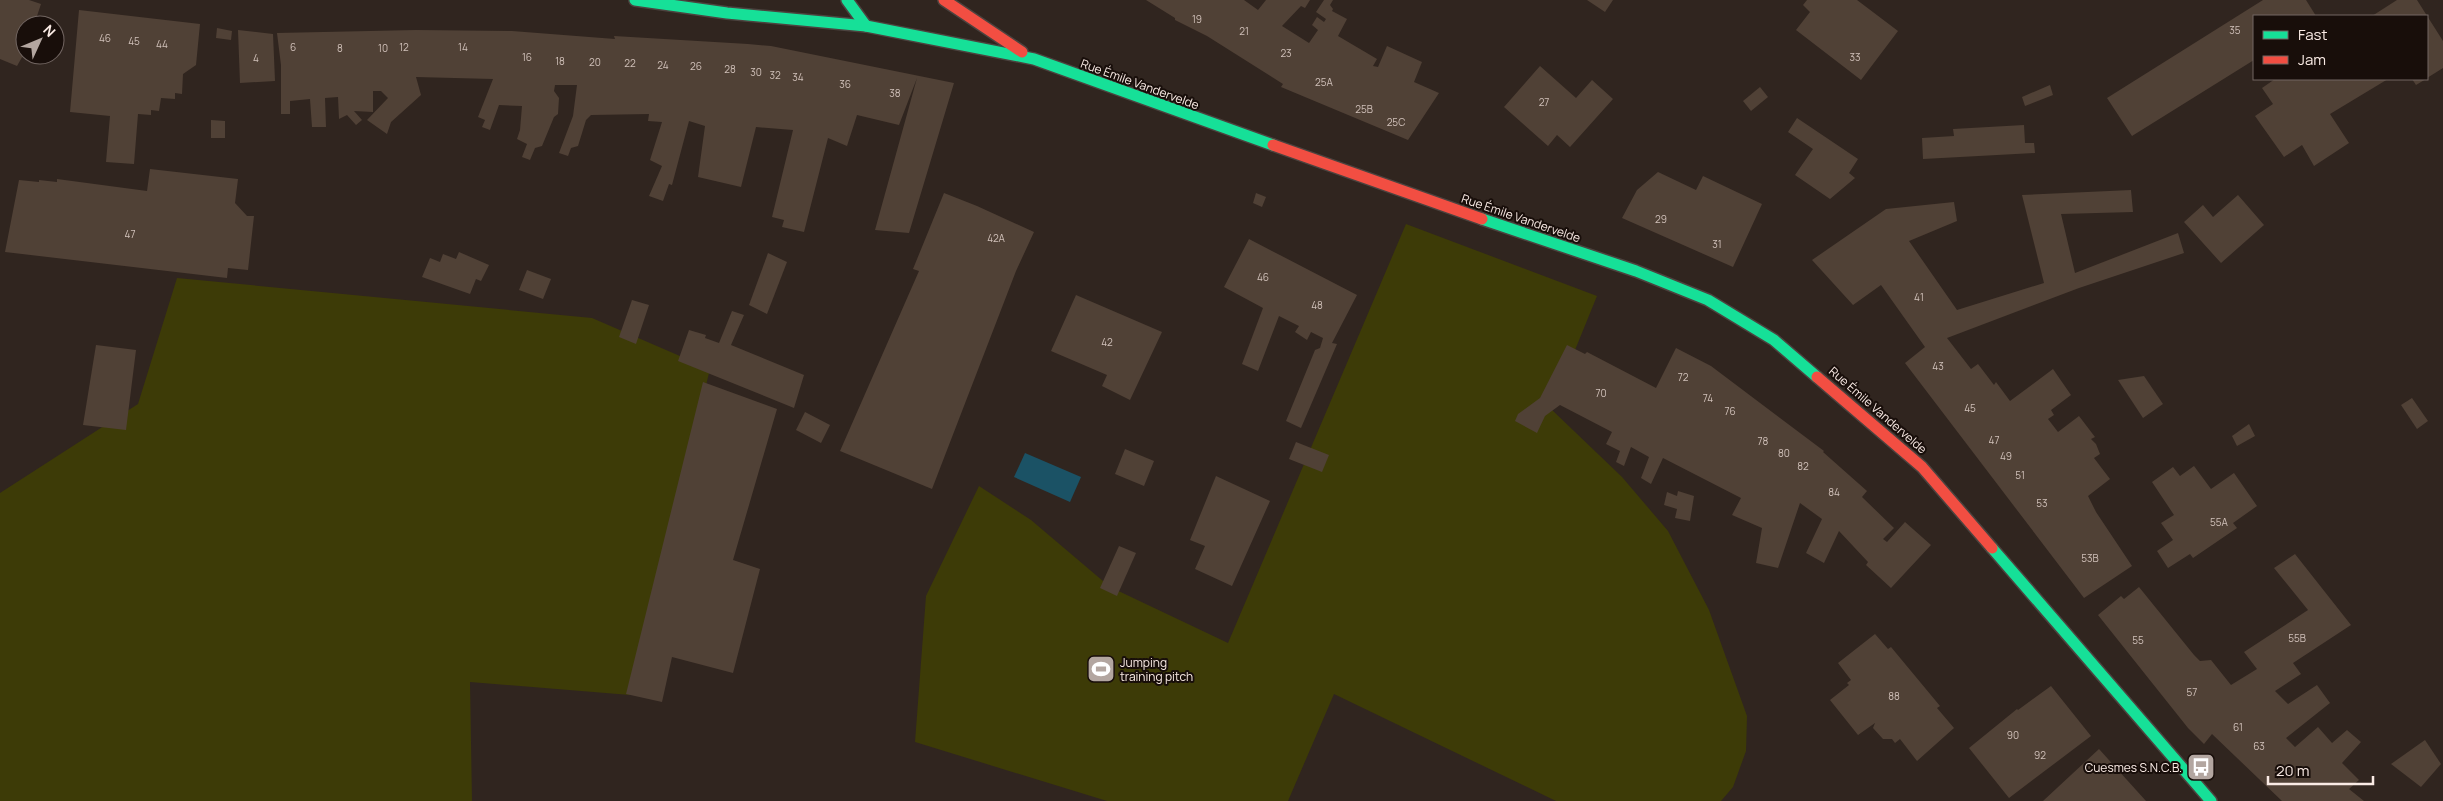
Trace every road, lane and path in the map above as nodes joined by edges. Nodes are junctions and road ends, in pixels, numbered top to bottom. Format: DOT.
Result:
graph roads {
  1 [pos="634,0"];
  2 [pos="847,0"];
  3 [pos="944,0"];
  4 [pos="967,0"];
  5 [pos="973,19"];
  6 [pos="866,26"];
  7 [pos="1034,60"];
  8 [pos="2211,801"];
  1 -- 6 [label="main road, Rue Émile Vandervelde"];
  2 -- 6 [label="main road"];
  3 -- 5 [label="main road"];
  4 -- 5 [label="main road"];
  5 -- 7 [label="main road"];
  6 -- 7 [label="main road, Rue Émile Vandervelde"];
  7 -- 8 [label="main road, Rue Émile Vandervelde"];
}
